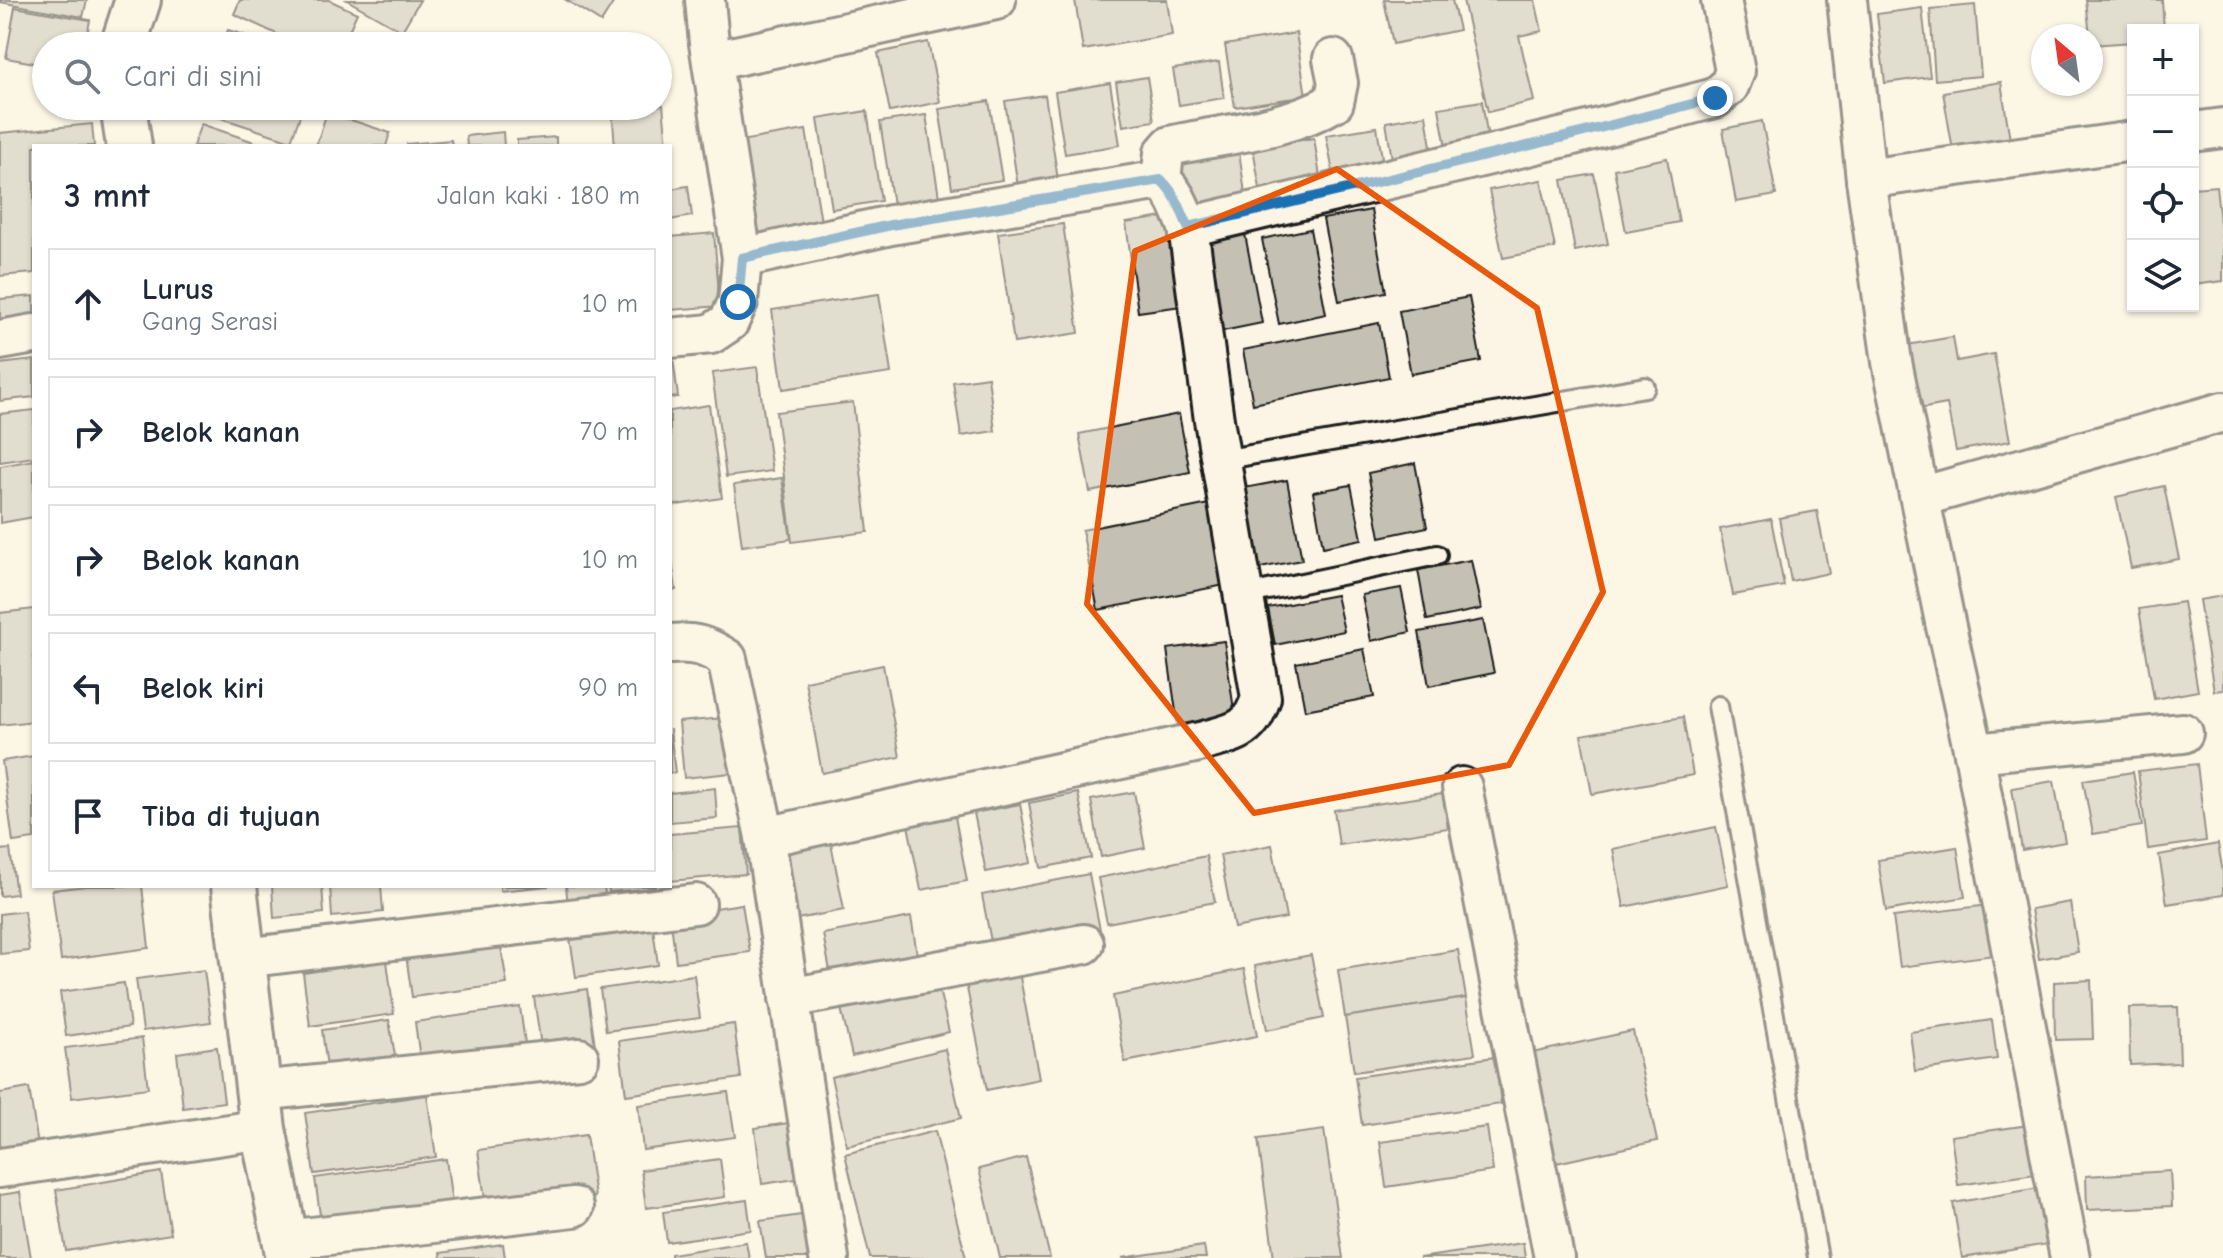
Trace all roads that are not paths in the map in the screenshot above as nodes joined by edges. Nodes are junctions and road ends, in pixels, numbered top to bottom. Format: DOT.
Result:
graph roads {
  1 [pos="138,0"];
  2 [pos="705,0"];
  3 [pos="996,0"];
  4 [pos="1721,0"];
  5 [pos="1847,0"];
  6 [pos="128,32"];
  7 [pos="1333,59"];
  8 [pos="712,61"];
  9 [pos="125,120"];
  10 [pos="2223,128"];
  11 [pos="2199,131"];
  12 [pos="2127,142"];
  13 [pos="129,144"];
  14 [pos="1866,179"];
  15 [pos="1161,180"];
  16 [pos="1188,227"];
  17 [pos="742,258"];
  18 [pos="32,334"];
  19 [pos="672,338"];
  20 [pos="0,340"];
  21 [pos="1645,387"];
  22 [pos="2223,412"];
  23 [pos="1221,460"];
  24 [pos="1920,497"];
  25 [pos="1437,555"];
  26 [pos="1244,595"];
  27 [pos="672,644"];
  28 [pos="1718,706"];
  29 [pos="2183,733"];
  30 [pos="1974,753"];
  31 [pos="1462,787"];
  32 [pos="765,837"];
  33 [pos="234,888"];
  34 [pos="696,904"];
  35 [pos="1084,944"];
  36 [pos="243,958"];
  37 [pos="789,998"];
  38 [pos="579,1058"];
  39 [pos="261,1110"];
  40 [pos="0,1168"];
  41 [pos="574,1207"];
  42 [pos="287,1249"];
  43 [pos="829,1258"];
  44 [pos="1554,1258"];
  45 [pos="1818,1258"];
  46 [pos="2070,1258"];
  1 -- 6 [label="main road"];
  2 -- 8 [label="street"];
  3 -- 8 [label="street"];
  4 -- 16 [label="street"];
  5 -- 14 [label="street"];
  7 -- 15 [label="street"];
  8 -- 17 [label="street"];
  9 -- 13 [label="main road"];
  10 -- 11 [label="street"];
  12 -- 14 [label="street"];
  14 -- 24 [label="street"];
  15 -- 16 [label="street"];
  15 -- 17 [label="street"];
  16 -- 23 [label="street"];
  17 -- 19 [label="street"];
  18 -- 20 [label="street"];
  21 -- 23 [label="lane"];
  22 -- 24 [label="street"];
  23 -- 26 [label="street"];
  24 -- 30 [label="street"];
  25 -- 26 [label="lane"];
  26 -- 32 [label="street"];
  27 -- 32 [label="street"];
  28 -- 45 [label="lane"];
  29 -- 30 [label="street"];
  30 -- 46 [label="street"];
  31 -- 44 [label="street"];
  32 -- 37 [label="street"];
  33 -- 36 [label="main road"];
  34 -- 36 [label="street"];
  35 -- 37 [label="street"];
  36 -- 39 [label="main road"];
  37 -- 43 [label="street"];
  38 -- 39 [label="street"];
  39 -- 40 [label="street"];
  39 -- 42 [label="main road"];
  41 -- 42 [label="street"];
}
